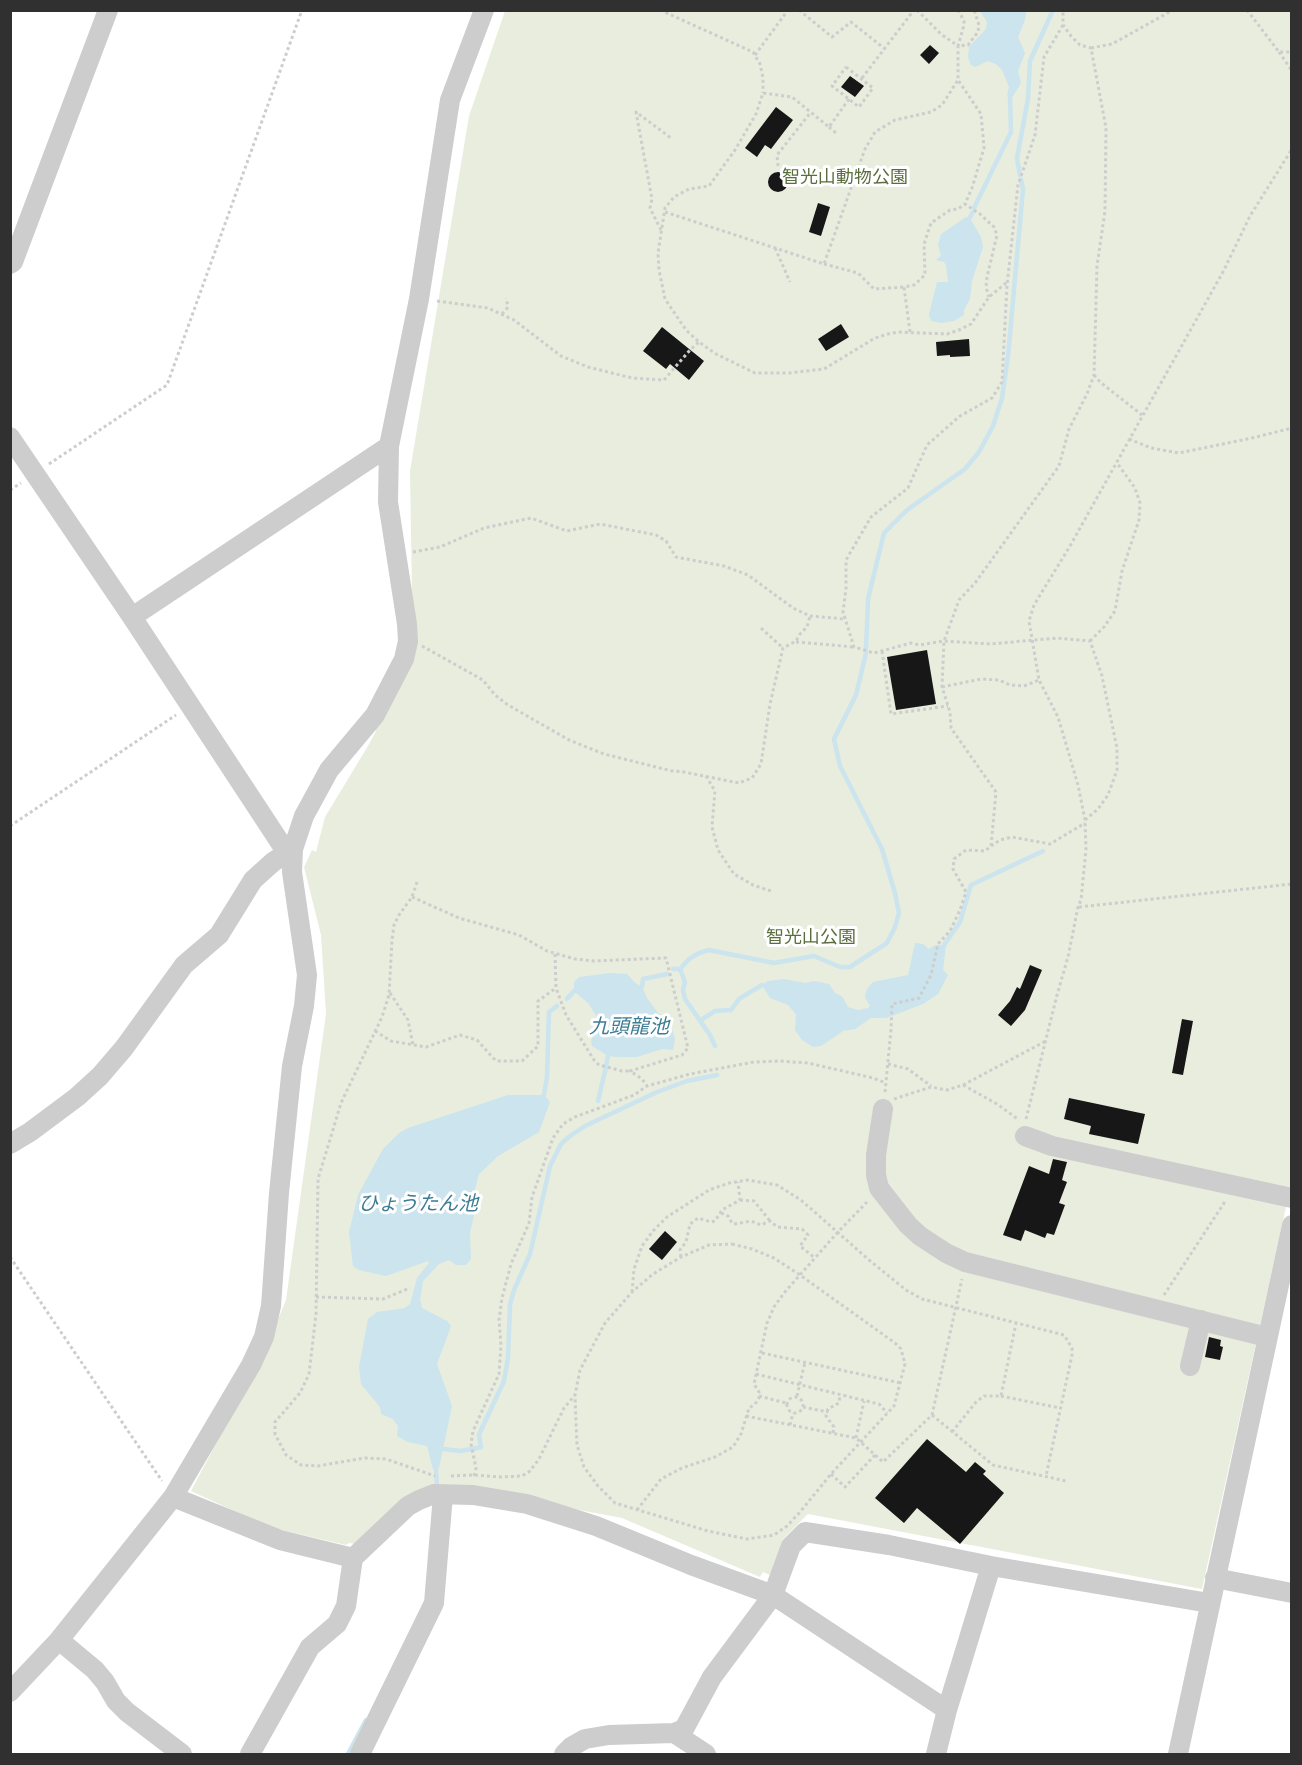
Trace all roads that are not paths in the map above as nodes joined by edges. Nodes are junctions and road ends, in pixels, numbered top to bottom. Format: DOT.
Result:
graph roads {
  1 [pos="108,10"];
  2 [pos="484,10"];
  3 [pos="10,264"];
  4 [pos="10,437"];
  5 [pos="389,446"];
  6 [pos="132,617"];
  7 [pos="290,851"];
  8 [pos="884,1106"];
  9 [pos="1025,1136"];
  10 [pos="10,1144"];
  11 [pos="1292,1198"];
  12 [pos="1292,1225"];
  13 [pos="1201,1320"];
  14 [pos="1267,1337"];
  15 [pos="1190,1366"];
  16 [pos="437,1488"];
  17 [pos="173,1497"];
  18 [pos="353,1558"];
  19 [pos="991,1566"];
  20 [pos="1215,1578"];
  21 [pos="1292,1593"];
  22 [pos="773,1595"];
  23 [pos="1209,1603"];
  24 [pos="59,1640"];
  25 [pos="10,1692"];
  26 [pos="947,1710"];
  27 [pos="674,1733"];
  28 [pos="182,1755"];
  29 [pos="250,1755"];
  30 [pos="360,1755"];
  31 [pos="564,1755"];
  32 [pos="706,1755"];
  33 [pos="936,1755"];
  34 [pos="1178,1755"];
  1 -- 3 [label="street"];
  2 -- 5 [label="street"];
  4 -- 6 [label="street"];
  5 -- 6 [label="street"];
  5 -- 7 [label="street"];
  6 -- 7 [label="street"];
  7 -- 10 [label="street"];
  7 -- 17 [label="street"];
  8 -- 13 [label="street"];
  9 -- 11 [label="street"];
  12 -- 14 [label="street"];
  13 -- 14 [label="street"];
  13 -- 15 [label="street"];
  14 -- 20 [label="street"];
  16 -- 18 [label="street"];
  16 -- 22 [label="street"];
  16 -- 30 [label="street"];
  17 -- 18 [label="street"];
  17 -- 24 [label="street"];
  18 -- 29 [label="street"];
  19 -- 22 [label="street"];
  19 -- 23 [label="street"];
  19 -- 26 [label="street"];
  20 -- 21 [label="street"];
  20 -- 23 [label="street"];
  22 -- 26 [label="street"];
  22 -- 27 [label="street"];
  23 -- 34 [label="street"];
  24 -- 25 [label="street"];
  24 -- 28 [label="street"];
  26 -- 33 [label="street"];
  27 -- 31 [label="street"];
  27 -- 32 [label="street"];
}
